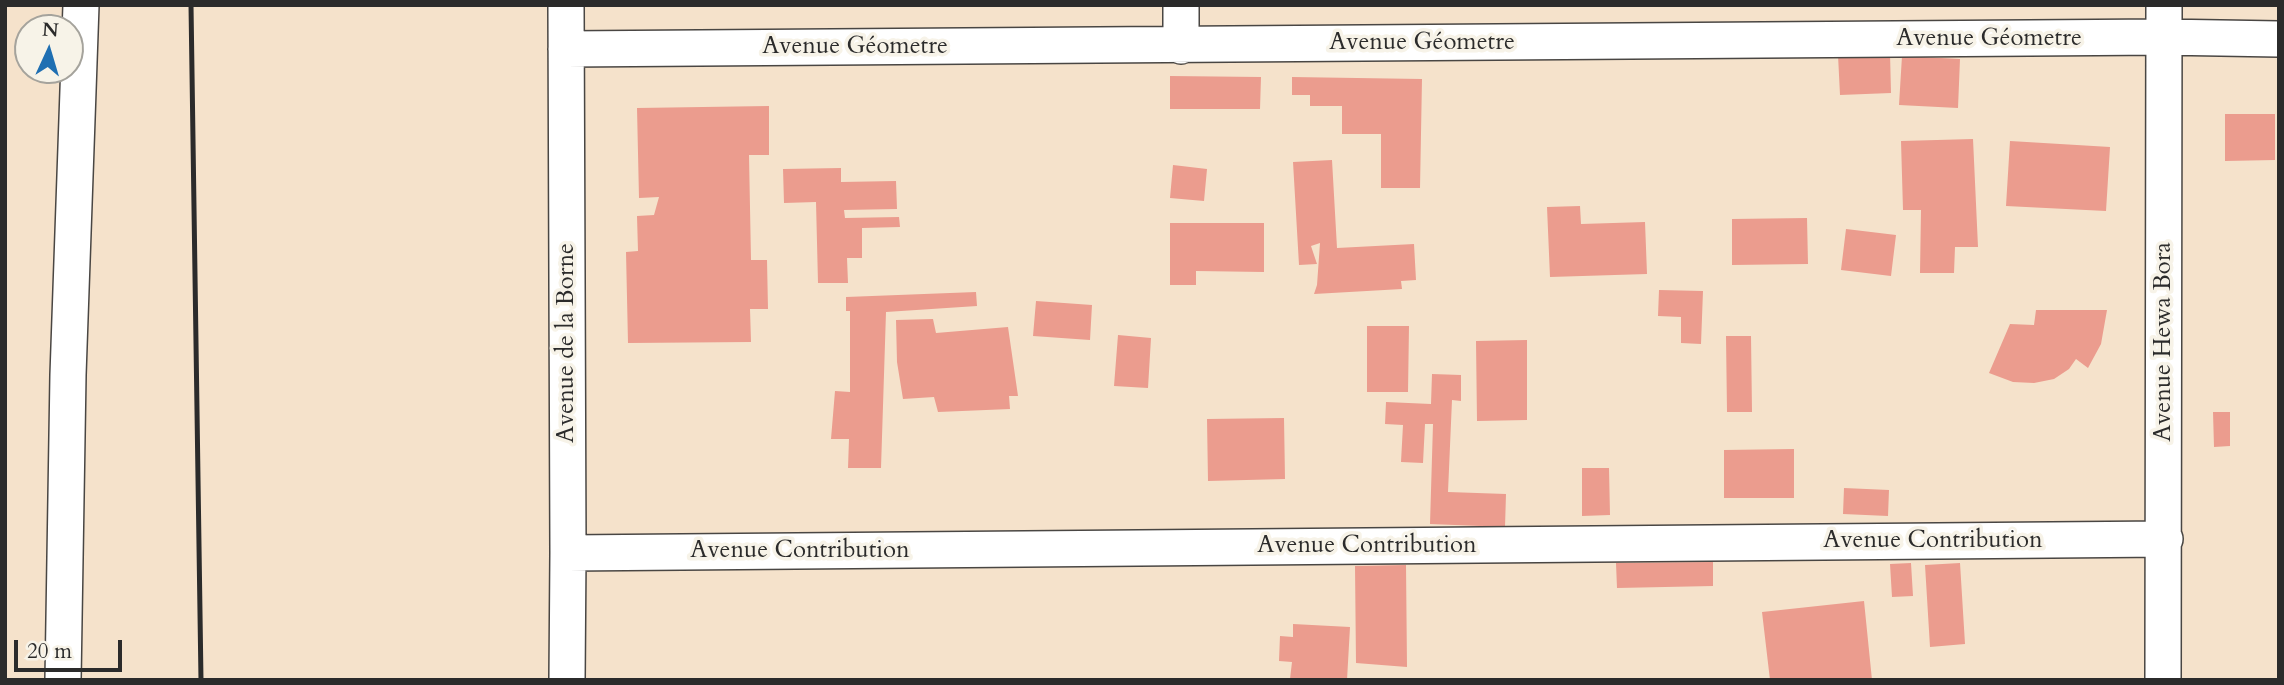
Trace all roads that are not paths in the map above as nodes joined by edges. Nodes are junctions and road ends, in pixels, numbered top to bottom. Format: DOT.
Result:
graph roads {
  1 [pos="81,5"];
  2 [pos="565,5"];
  3 [pos="1181,5"];
  4 [pos="2163,21"];
  5 [pos="2279,39"];
  6 [pos="1181,46"];
  7 [pos="566,49"];
  8 [pos="2165,539"];
  9 [pos="568,553"];
  10 [pos="63,680"];
  11 [pos="567,680"];
  12 [pos="2163,680"];
  1 -- 10 [label="street"];
  2 -- 7 [label="street, Avenue de la Borne"];
  3 -- 6 [label="street"];
  4 -- 5 [label="street, Avenue Géometre"];
  4 -- 6 [label="street, Avenue Géometre"];
  4 -- 8 [label="street, Avenue Hewa Bora"];
  6 -- 7 [label="street, Avenue Géometre"];
  7 -- 9 [label="street, Avenue de la Borne"];
  8 -- 9 [label="street, Avenue Contribution"];
  8 -- 12 [label="street, Avenue Hewa Bora"];
  9 -- 11 [label="street, Avenue de la Borne"];
}
